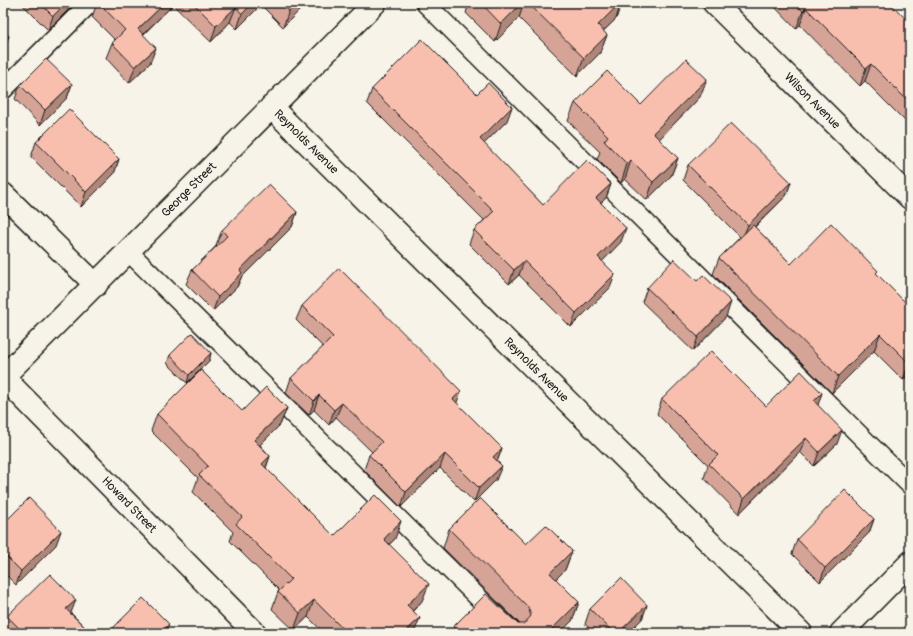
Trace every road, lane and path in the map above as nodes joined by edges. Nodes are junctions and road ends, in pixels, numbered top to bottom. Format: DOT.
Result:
graph roads {
  1 [pos="90,3"];
  2 [pos="375,3"];
  3 [pos="425,3"];
  4 [pos="714,3"];
  5 [pos="3,90"];
  6 [pos="271,107"];
  7 [pos="3,194"];
  8 [pos="910,198"];
  9 [pos="129,252"];
  10 [pos="96,285"];
  11 [pos="3,377"];
  12 [pos="910,485"];
  13 [pos="910,563"];
  14 [pos="255,633"];
  15 [pos="514,633"];
  16 [pos="801,633"];
  17 [pos="841,633"];
  1 -- 5 [label="lane"];
  2 -- 6 [label="street, George Street"];
  3 -- 12 [label="lane"];
  4 -- 8 [label="street, Wilson Avenue"];
  6 -- 9 [label="street, George Street"];
  6 -- 16 [label="street, Reynolds Avenue"];
  7 -- 10 [label="street"];
  9 -- 10 [label="street, George Street"];
  9 -- 15 [label="lane"];
  10 -- 11 [label="street, George Street"];
  11 -- 14 [label="street, Howard Street"];
  13 -- 17 [label="street"];
}
